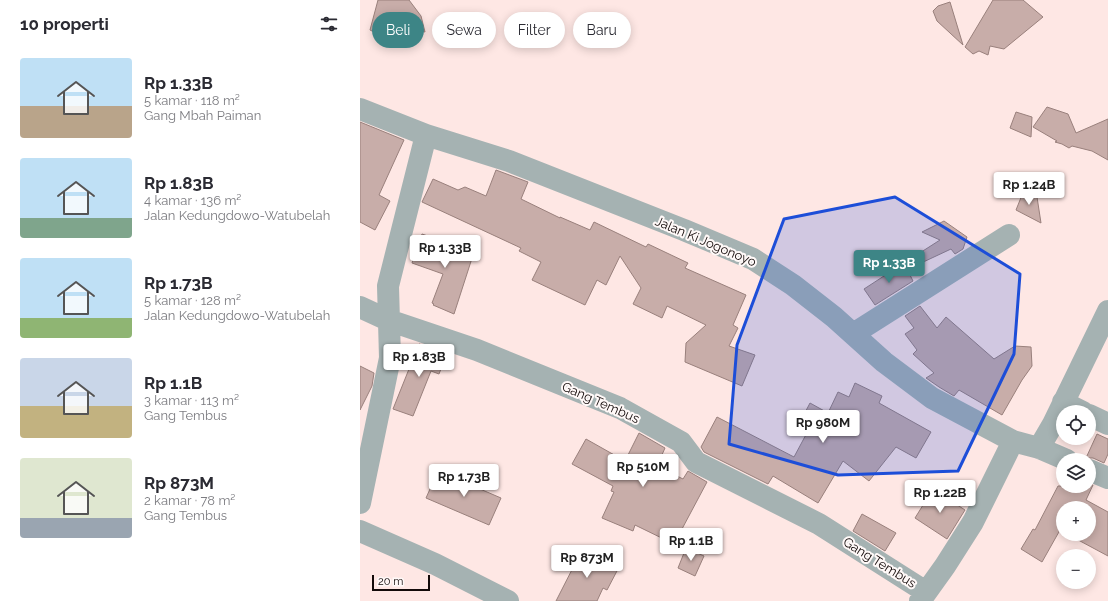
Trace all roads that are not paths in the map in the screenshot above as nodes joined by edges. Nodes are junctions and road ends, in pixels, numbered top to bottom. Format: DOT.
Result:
graph roads {
  1 [pos="360,109"];
  2 [pos="426,135"];
  3 [pos="1009,235"];
  4 [pos="360,307"];
  5 [pos="1108,311"];
  6 [pos="388,320"];
  7 [pos="852,334"];
  8 [pos="1063,402"];
  9 [pos="1069,405"];
  10 [pos="1096,418"];
  11 [pos="1108,424"];
  12 [pos="1013,441"];
  13 [pos="1039,448"];
  14 [pos="1056,455"];
  15 [pos="1096,473"];
  16 [pos="1108,478"];
  17 [pos="360,503"];
  18 [pos="360,530"];
  19 [pos="923,596"];
  20 [pos="508,601"];
  1 -- 2 [label="street, Jalan Ki Jogonoyo"];
  2 -- 6 [label="street"];
  2 -- 7 [label="street, Jalan Ki Jogonoyo"];
  3 -- 7 [label="street"];
  4 -- 6 [label="street, Gang Tembus"];
  5 -- 8 [label="street"];
  6 -- 17 [label="street"];
  6 -- 19 [label="street, Gang Tembus"];
  7 -- 12 [label="street, Jalan Ki Jogonoyo"];
  8 -- 9 [label="street"];
  8 -- 13 [label="street"];
  10 -- 11 [label="street"];
  12 -- 13 [label="street, Jalan Ki Jogonoyo"];
  12 -- 19 [label="street"];
  13 -- 14 [label="street, Jalan Ki Jogonoyo"];
  15 -- 16 [label="street"];
  18 -- 20 [label="street"];
}
